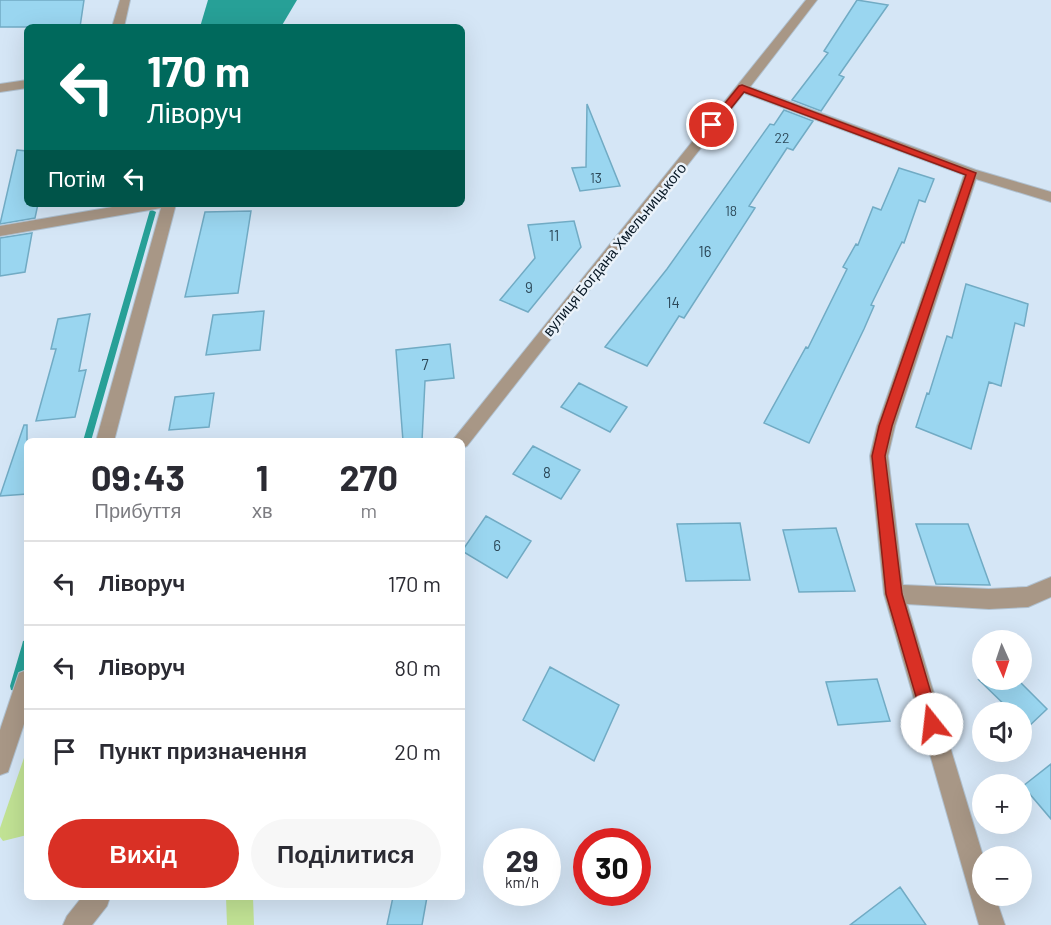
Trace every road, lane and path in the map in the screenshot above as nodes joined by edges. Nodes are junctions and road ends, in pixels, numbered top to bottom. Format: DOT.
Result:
graph roads {
  1 [pos="125,0"];
  2 [pos="812,0"];
  3 [pos="119,24"];
  4 [pos="24,84"];
  5 [pos="0,88"];
  6 [pos="742,88"];
  7 [pos="971,173"];
  8 [pos="1051,197"];
  9 [pos="140,207"];
  10 [pos="168,207"];
  11 [pos="0,231"];
  12 [pos="106,438"];
  13 [pos="463,438"];
  14 [pos="1051,587"];
  15 [pos="894,594"];
  16 [pos="24,690"];
  17 [pos="0,764"];
  18 [pos="972,858"];
  19 [pos="96,900"];
  20 [pos="986,906"];
  21 [pos="76,925"];
  22 [pos="992,925"];
  1 -- 3 [label="street"];
  2 -- 6 [label="street, вулиця Богдана Хмельницького"];
  4 -- 5 [label="street"];
  6 -- 7 [label="street"];
  6 -- 13 [label="street, вулиця Богдана Хмельницького"];
  7 -- 8 [label="street"];
  7 -- 15 [label="street"];
  9 -- 11 [label="street"];
  10 -- 12 [label="street"];
  14 -- 15 [label="street"];
  15 -- 18 [label="street"];
  16 -- 17 [label="street"];
  19 -- 21 [label="street"];
  20 -- 22 [label="street"];
}
